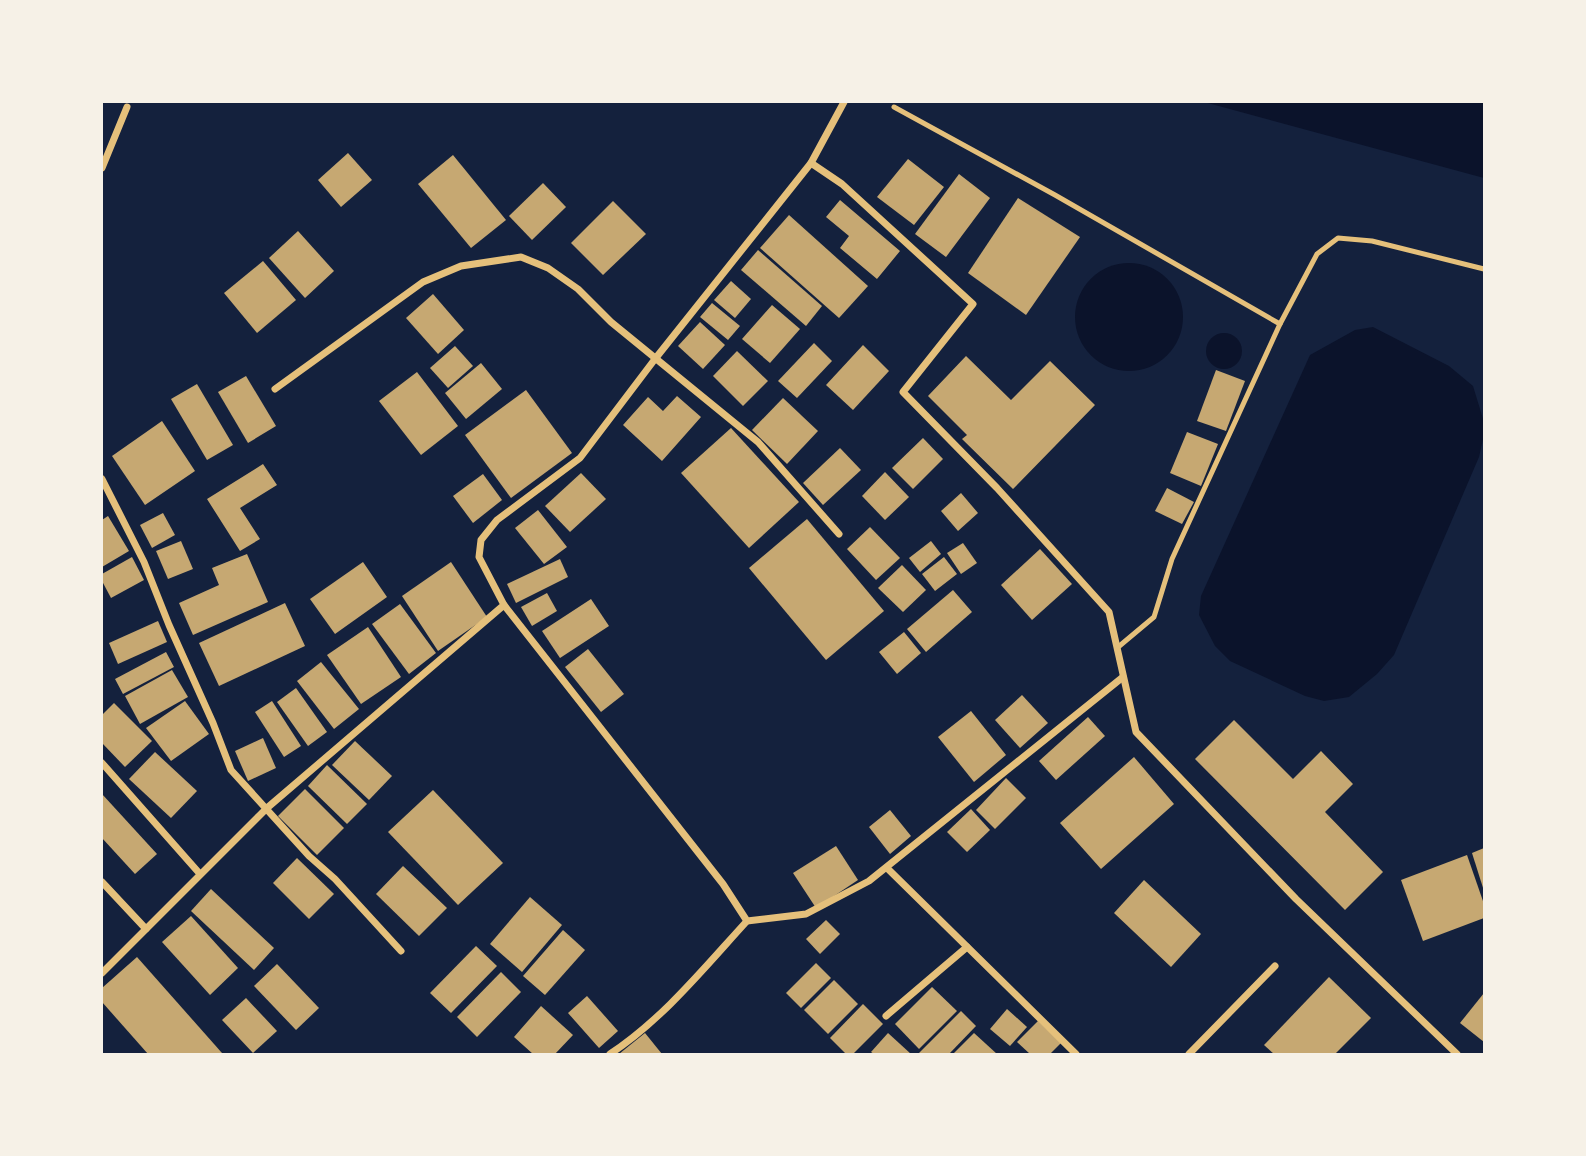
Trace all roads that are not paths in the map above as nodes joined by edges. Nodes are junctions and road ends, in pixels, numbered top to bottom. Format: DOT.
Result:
graph roads {
  1 [pos="844,102"];
  2 [pos="127,107"];
  3 [pos="894,107"];
  4 [pos="811,163"];
  5 [pos="102,168"];
  6 [pos="1485,269"];
  7 [pos="1280,324"];
  8 [pos="655,359"];
  9 [pos="275,389"];
  10 [pos="102,479"];
  11 [pos="839,534"];
  12 [pos="505,606"];
  13 [pos="1117,648"];
  14 [pos="1123,677"];
  15 [pos="102,763"];
  16 [pos="267,808"];
  17 [pos="887,868"];
  18 [pos="200,874"];
  19 [pos="102,882"];
  20 [pos="747,921"];
  21 [pos="146,929"];
  22 [pos="967,947"];
  23 [pos="401,951"];
  24 [pos="1275,966"];
  25 [pos="102,973"];
  26 [pos="886,1016"];
  27 [pos="610,1055"];
  28 [pos="1076,1055"];
  29 [pos="1189,1055"];
  30 [pos="1457,1055"];
  1 -- 4 [label="street"];
  2 -- 5 [label="street"];
  3 -- 7 [label="lane"];
  4 -- 8 [label="street"];
  4 -- 13 [label="street"];
  6 -- 7 [label="lane"];
  7 -- 13 [label="lane"];
  8 -- 9 [label="street"];
  8 -- 11 [label="street"];
  8 -- 12 [label="street"];
  10 -- 16 [label="street"];
  12 -- 16 [label="street"];
  12 -- 20 [label="street"];
  13 -- 14 [label="street"];
  14 -- 17 [label="street"];
  14 -- 30 [label="street"];
  15 -- 18 [label="street"];
  16 -- 18 [label="street"];
  16 -- 23 [label="street"];
  17 -- 20 [label="street"];
  17 -- 22 [label="street"];
  18 -- 21 [label="street"];
  19 -- 21 [label="street"];
  20 -- 27 [label="street"];
  21 -- 25 [label="street"];
  22 -- 26 [label="street"];
  22 -- 28 [label="street"];
  24 -- 29 [label="street"];
}
